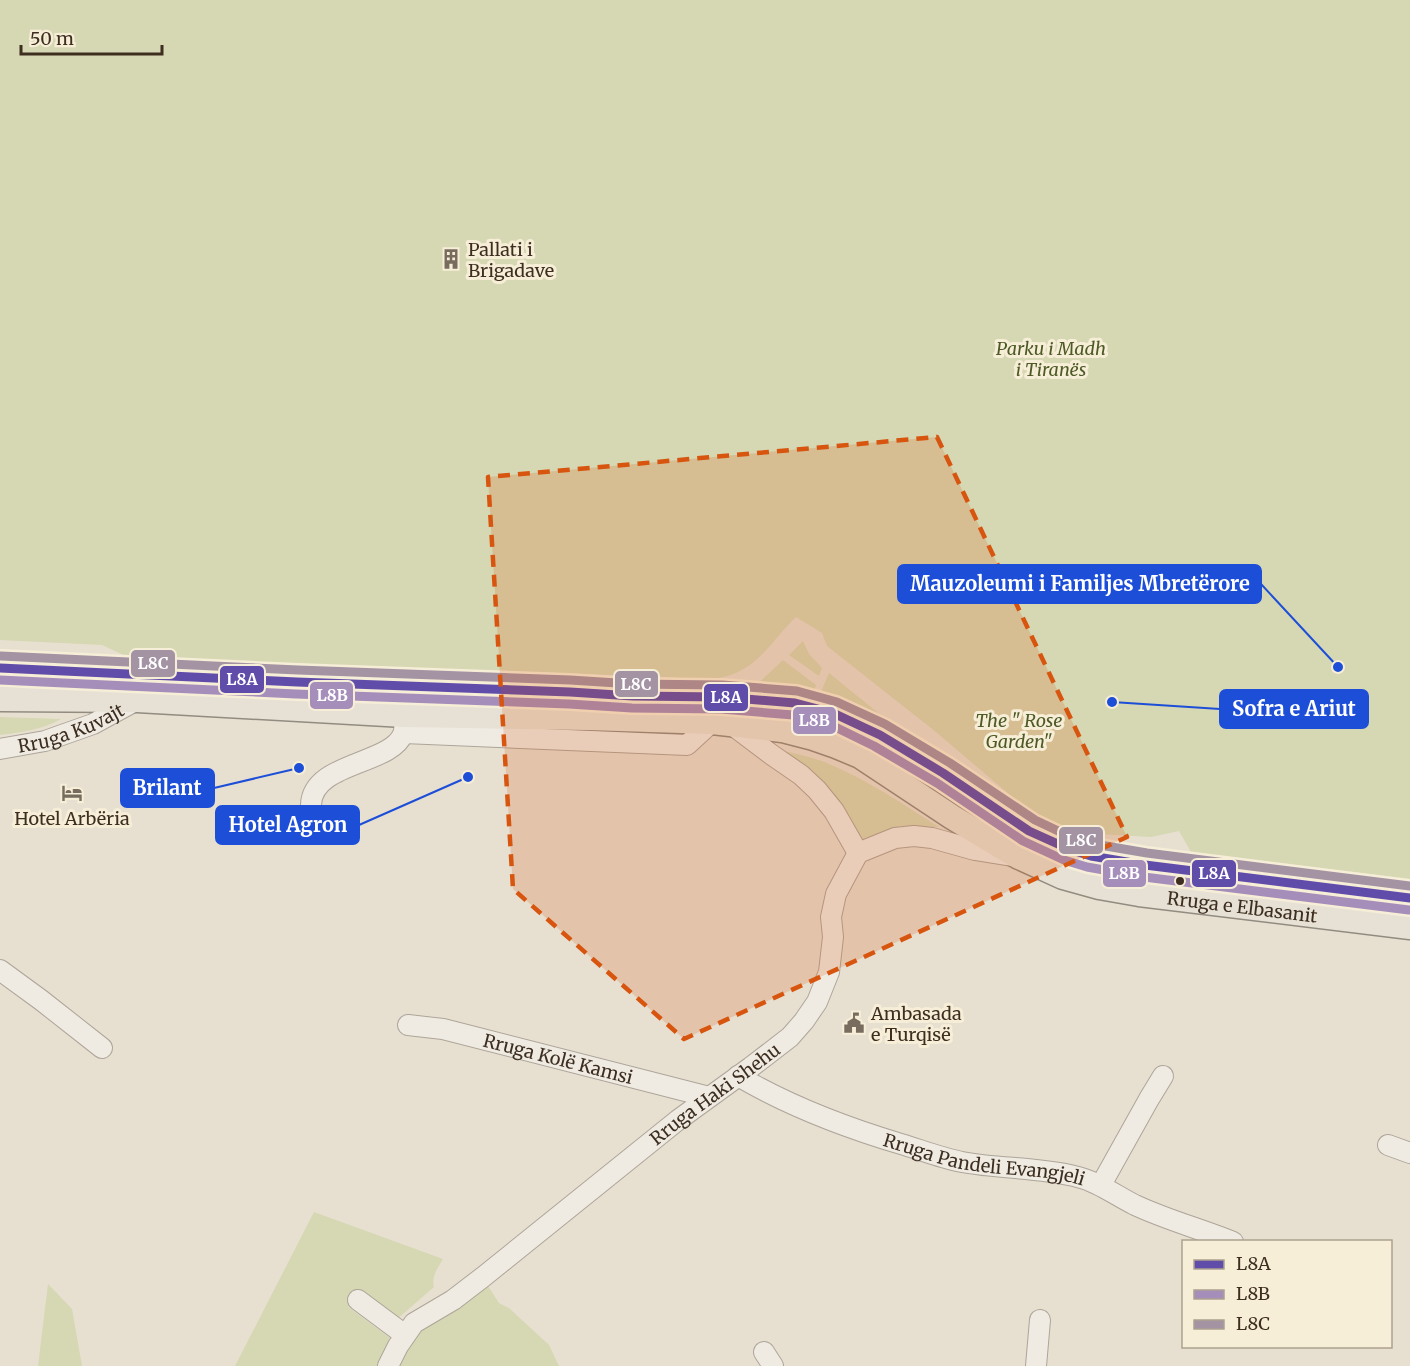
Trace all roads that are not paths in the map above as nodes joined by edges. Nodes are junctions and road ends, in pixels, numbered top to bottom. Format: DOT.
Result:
graph roads {
  1 [pos="6,667"];
  2 [pos="0,699"];
  3 [pos="136,700"];
  4 [pos="721,723"];
  5 [pos="404,724"];
  6 [pos="0,749"];
  7 [pos="313,818"];
  8 [pos="858,853"];
  9 [pos="1019,857"];
  10 [pos="1410,898"];
  11 [pos="1410,927"];
  12 [pos="0,970"];
  13 [pos="408,1024"];
  14 [pos="102,1048"];
  15 [pos="738,1076"];
  16 [pos="1163,1076"];
  17 [pos="710,1097"];
  18 [pos="1388,1145"];
  19 [pos="1410,1153"];
  20 [pos="1101,1185"];
  21 [pos="1227,1240"];
  22 [pos="358,1300"];
  23 [pos="1040,1320"];
  24 [pos="405,1335"];
  25 [pos="388,1366"];
  26 [pos="1036,1366"];
  1 -- 10 [label="main road, Rruga e Elbasanit"];
  2 -- 3 [label="main road, Rruga e Elbasanit"];
  3 -- 5 [label="main road, Rruga e Elbasanit"];
  3 -- 6 [label="street, Rruga Kuvajt"];
  4 -- 5 [label="main road, Rruga e Elbasanit"];
  4 -- 8 [label="street"];
  4 -- 9 [label="main road, Rruga e Elbasanit"];
  5 -- 7 [label="street"];
  8 -- 9 [label="street"];
  8 -- 15 [label="street, Rruga Haki Shehu"];
  9 -- 11 [label="main road, Rruga e Elbasanit"];
  12 -- 14 [label="street"];
  13 -- 17 [label="street, Rruga Kolë Kamsi"];
  15 -- 17 [label="street, Rruga Haki Shehu"];
  15 -- 20 [label="street, Rruga Pandeli Evangjeli"];
  16 -- 20 [label="street"];
  17 -- 24 [label="street, Rruga Haki Shehu"];
  18 -- 19 [label="street"];
  20 -- 21 [label="street, Rruga Pandeli Evangjeli"];
  22 -- 24 [label="street"];
  23 -- 26 [label="street"];
  24 -- 25 [label="street, Rruga Haki Shehu"];
}
